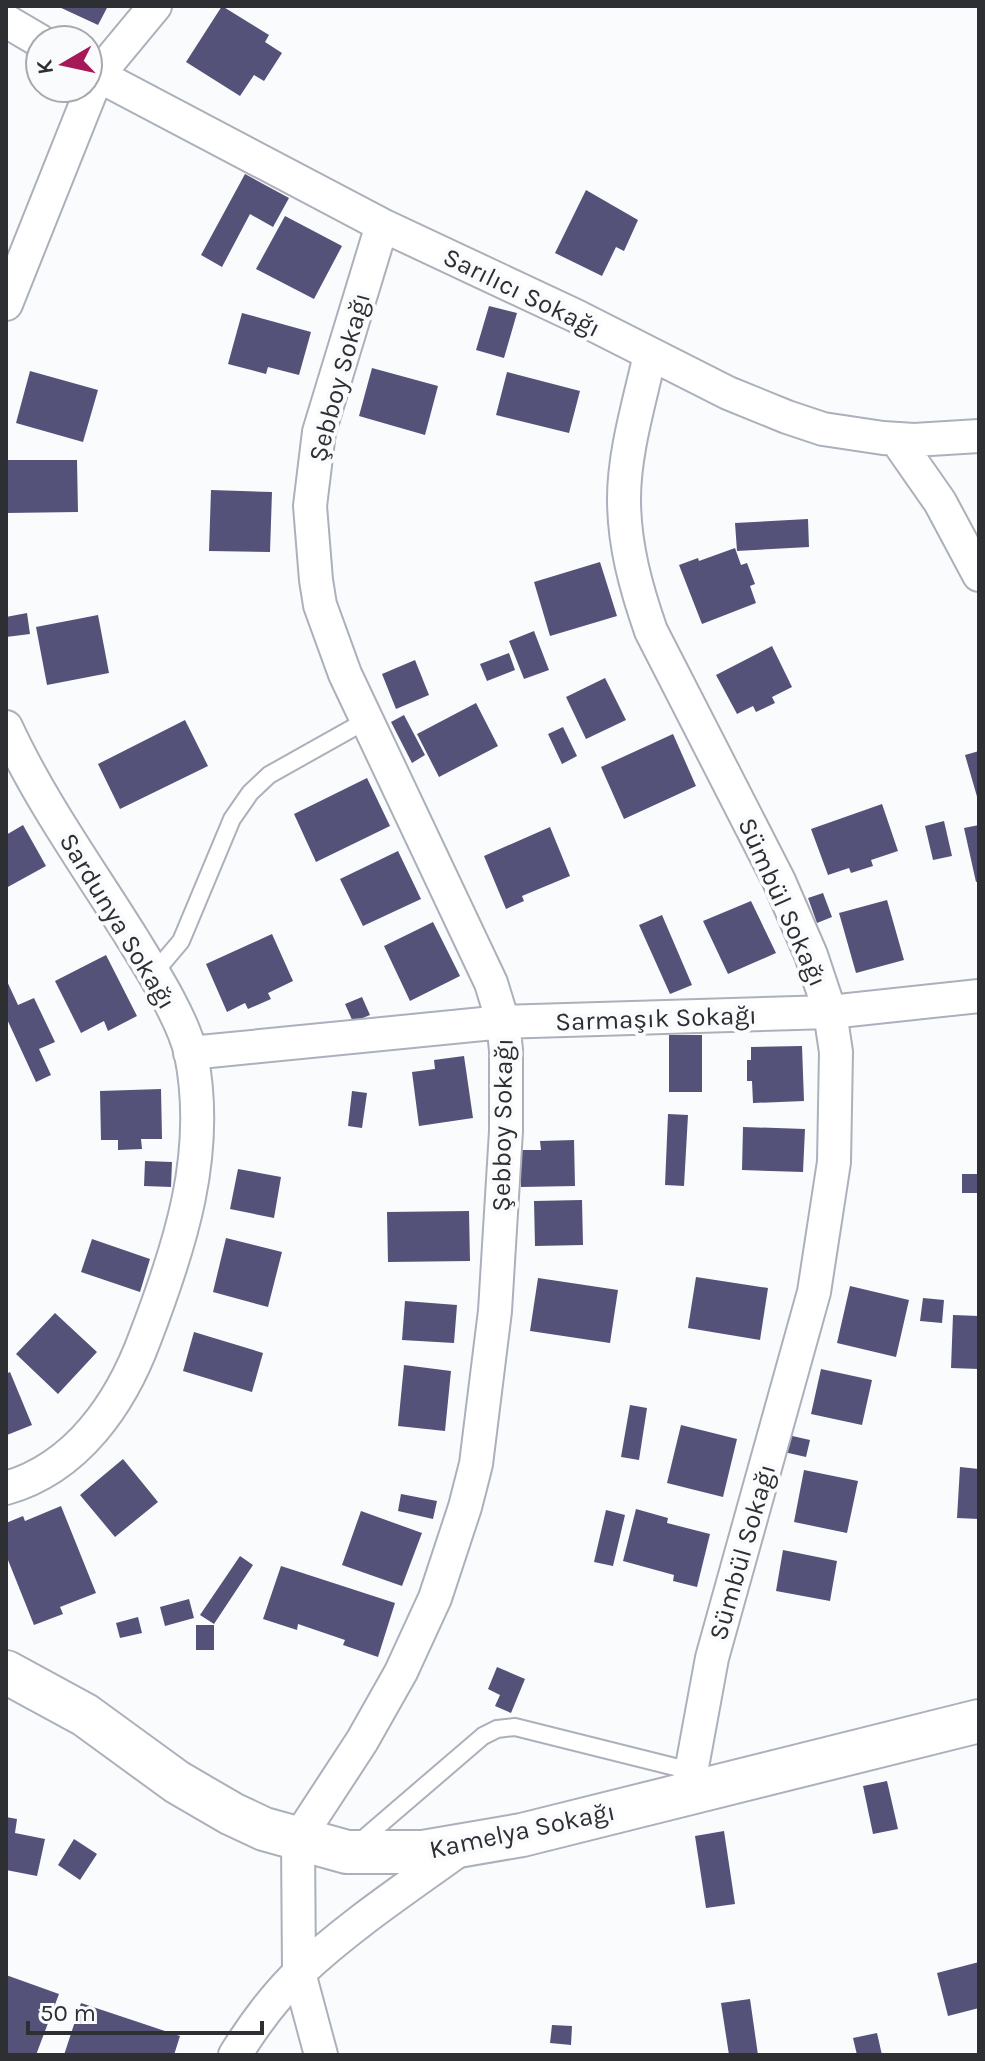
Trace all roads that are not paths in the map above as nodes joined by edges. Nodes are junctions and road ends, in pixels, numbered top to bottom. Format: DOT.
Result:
graph roads {
  1 [pos="155,6"];
  2 [pos="6,21"];
  3 [pos="24,32"];
  4 [pos="104,61"];
  5 [pos="104,79"];
  6 [pos="81,104"];
  7 [pos="382,225"];
  8 [pos="6,304"];
  9 [pos="650,354"];
  10 [pos="979,436"];
  11 [pos="896,439"];
  12 [pos="979,575"];
  13 [pos="367,720"];
  14 [pos="6,727"];
  15 [pos="154,973"];
  16 [pos="979,996"];
  17 [pos="830,1012"];
  18 [pos="503,1022"];
  19 [pos="190,1053"];
  20 [pos="6,1488"];
  21 [pos="6,1672"];
  22 [pos="979,1721"];
  23 [pos="689,1782"];
  24 [pos="298,1839"];
  25 [pos="463,1847"];
  26 [pos="347,1852"];
  27 [pos="299,1973"];
  28 [pos="235,2055"];
  29 [pos="321,2055"];
  1 -- 4 [label="street"];
  2 -- 3 [label="street"];
  5 -- 7 [label="street, Sarılıcı Sokağı"];
  6 -- 8 [label="street"];
  7 -- 9 [label="street, Sarılıcı Sokağı"];
  7 -- 13 [label="street, Şebboy Sokağı"];
  9 -- 11 [label="street, Sarılıcı Sokağı"];
  9 -- 17 [label="street, Sümbül Sokağı"];
  10 -- 11 [label="street, Sarılıcı Sokağı"];
  11 -- 12 [label="street"];
  13 -- 15 [label="lane"];
  13 -- 18 [label="street, Şebboy Sokağı"];
  14 -- 15 [label="street, Sardunya Sokağı"];
  15 -- 19 [label="street, Sardunya Sokağı"];
  16 -- 17 [label="street, Sarmaşık Sokağı"];
  17 -- 18 [label="street, Sarmaşık Sokağı"];
  17 -- 23 [label="street, Sümbül Sokağı"];
  18 -- 19 [label="street, Sarmaşık Sokağı"];
  18 -- 24 [label="street, Şebboy Sokağı"];
  19 -- 20 [label="street, Sardunya Sokağı"];
  21 -- 24 [label="street, Kamelya Sokağı"];
  22 -- 23 [label="street, Kamelya Sokağı"];
  23 -- 25 [label="street, Kamelya Sokağı"];
  23 -- 26 [label="lane"];
  24 -- 26 [label="street, Kamelya Sokağı"];
  24 -- 27 [label="street"];
  25 -- 26 [label="street, Kamelya Sokağı"];
  25 -- 27 [label="street"];
  27 -- 28 [label="street"];
  27 -- 29 [label="street"];
}
